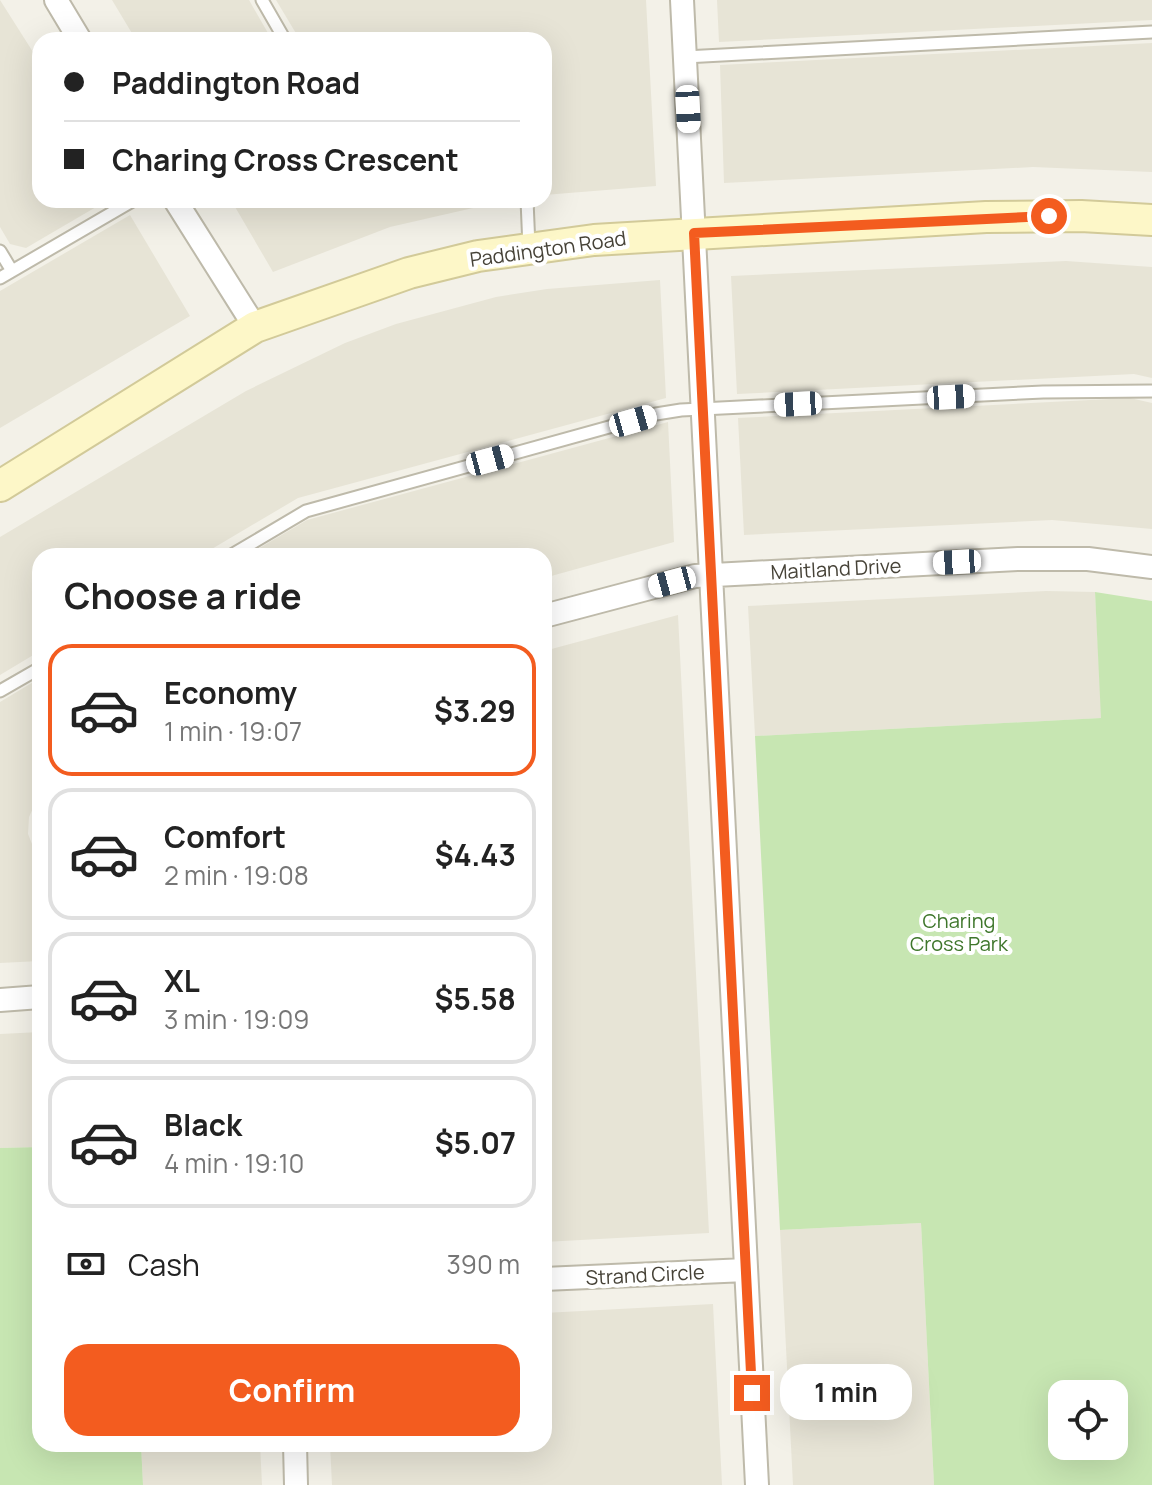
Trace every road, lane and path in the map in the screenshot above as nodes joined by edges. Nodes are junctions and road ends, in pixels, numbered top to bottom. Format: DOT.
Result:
graph roads {
  1 [pos="56,0"];
  2 [pos="262,0"];
  3 [pos="682,0"];
  4 [pos="75,32"];
  5 [pos="280,32"];
  6 [pos="1152,32"];
  7 [pos="685,57"];
  8 [pos="120,208"];
  9 [pos="180,208"];
  10 [pos="527,208"];
  11 [pos="1152,220"];
  12 [pos="694,233"];
  13 [pos="529,247"];
  14 [pos="0,251"];
  15 [pos="12,271"];
  16 [pos="0,278"];
  17 [pos="255,327"];
  18 [pos="1152,391"];
  19 [pos="703,409"];
  20 [pos="0,486"];
  21 [pos="245,548"];
  22 [pos="1152,567"];
  23 [pos="711,575"];
  24 [pos="552,614"];
  25 [pos="32,673"];
  26 [pos="0,691"];
  27 [pos="32,998"];
  28 [pos="0,1000"];
  29 [pos="746,1270"];
  30 [pos="552,1279"];
  31 [pos="295,1452"];
  32 [pos="296,1485"];
  33 [pos="757,1485"];
  1 -- 4 [label="street"];
  2 -- 5 [label="lane"];
  3 -- 7 [label="street"];
  6 -- 7 [label="lane"];
  7 -- 12 [label="street"];
  8 -- 15 [label="lane"];
  9 -- 17 [label="street"];
  10 -- 13 [label="lane"];
  11 -- 12 [label="street, Paddington Road"];
  12 -- 13 [label="street, Paddington Road"];
  12 -- 19 [label="street"];
  13 -- 17 [label="street, Paddington Road"];
  14 -- 15 [label="lane"];
  15 -- 16 [label="lane"];
  17 -- 20 [label="street, Paddington Road"];
  18 -- 19 [label="lane"];
  19 -- 21 [label="lane"];
  19 -- 23 [label="street"];
  22 -- 23 [label="street, Maitland Drive"];
  23 -- 24 [label="street, Maitland Drive"];
  23 -- 29 [label="street"];
  25 -- 26 [label="lane"];
  27 -- 28 [label="street"];
  29 -- 30 [label="street, Strand Circle"];
  29 -- 33 [label="street"];
  31 -- 32 [label="street"];
}
